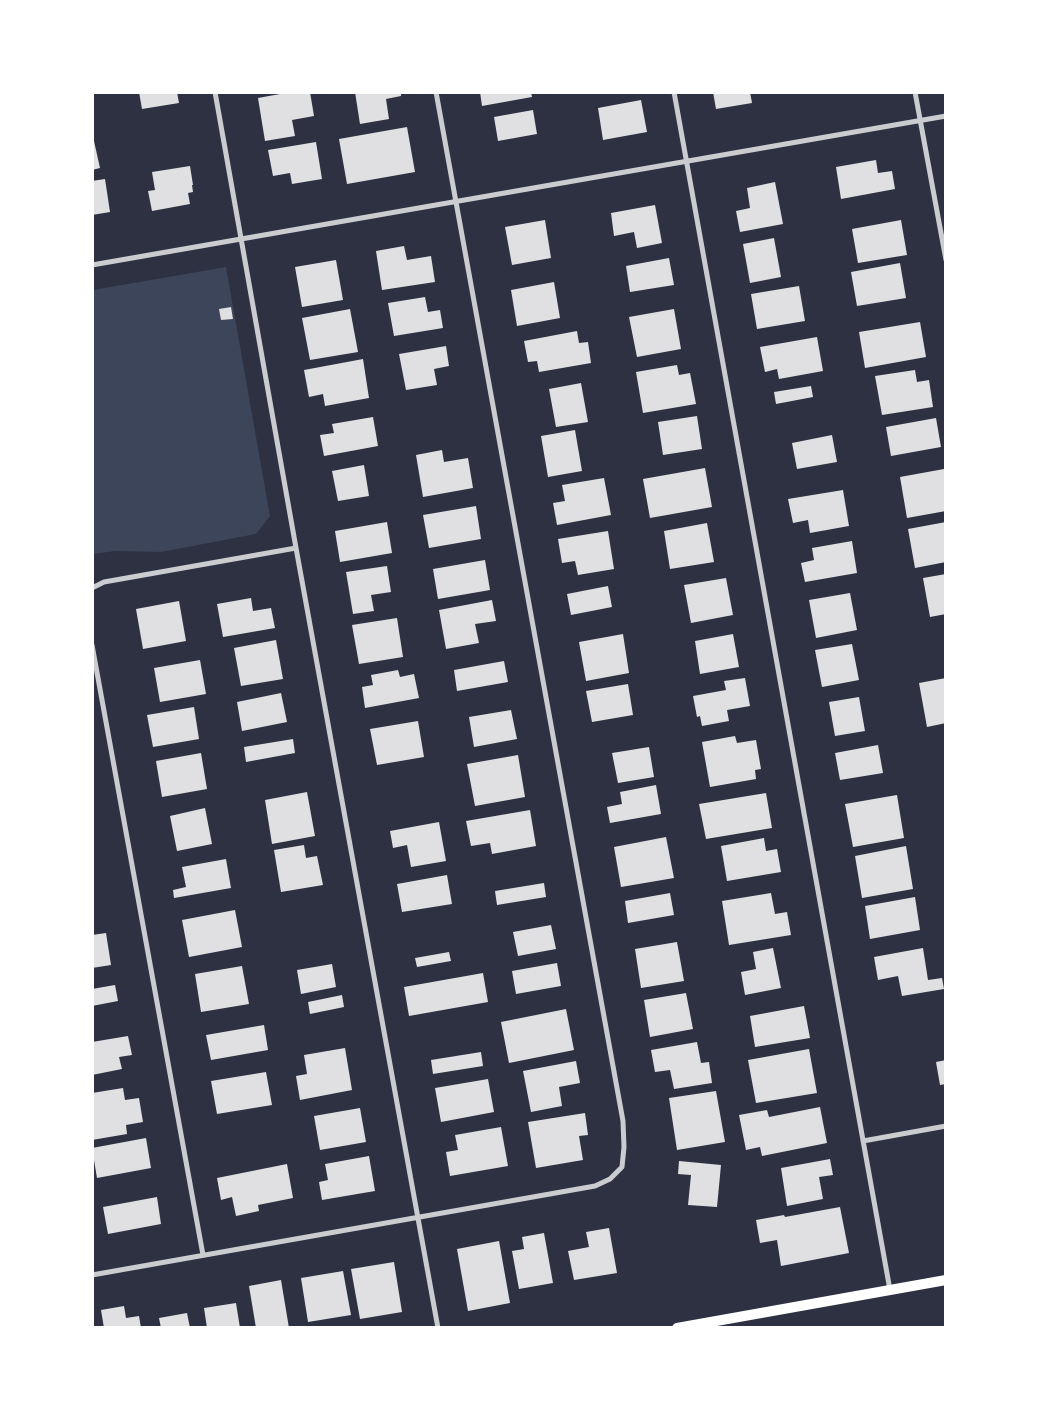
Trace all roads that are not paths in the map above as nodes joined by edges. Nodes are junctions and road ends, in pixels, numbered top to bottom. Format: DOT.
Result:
graph roads {
  1 [pos="215,92"];
  2 [pos="436,92"];
  3 [pos="674,92"];
  4 [pos="915,92"];
  5 [pos="946,116"];
  6 [pos="920,120"];
  7 [pos="685,161"];
  8 [pos="456,202"];
  9 [pos="241,239"];
  10 [pos="946,260"];
  11 [pos="92,265"];
  12 [pos="296,548"];
  13 [pos="92,588"];
  14 [pos="92,645"];
  15 [pos="946,1126"];
  16 [pos="863,1141"];
  17 [pos="417,1217"];
  18 [pos="203,1254"];
  19 [pos="92,1275"];
  20 [pos="946,1280"];
  21 [pos="890,1290"];
  22 [pos="438,1328"];
  23 [pos="678,1328"];
  1 -- 9 [label="street"];
  2 -- 8 [label="street"];
  3 -- 7 [label="street"];
  4 -- 6 [label="street"];
  5 -- 6 [label="street"];
  6 -- 7 [label="street"];
  6 -- 10 [label="street"];
  7 -- 8 [label="street"];
  7 -- 16 [label="street"];
  8 -- 9 [label="street"];
  8 -- 17 [label="street"];
  9 -- 11 [label="street"];
  9 -- 12 [label="street"];
  12 -- 13 [label="street"];
  12 -- 17 [label="street"];
  14 -- 18 [label="street"];
  15 -- 16 [label="street"];
  16 -- 21 [label="street"];
  17 -- 18 [label="street"];
  17 -- 22 [label="street"];
  18 -- 19 [label="street"];
  20 -- 21 [label="main road"];
  21 -- 23 [label="main road"];
}
